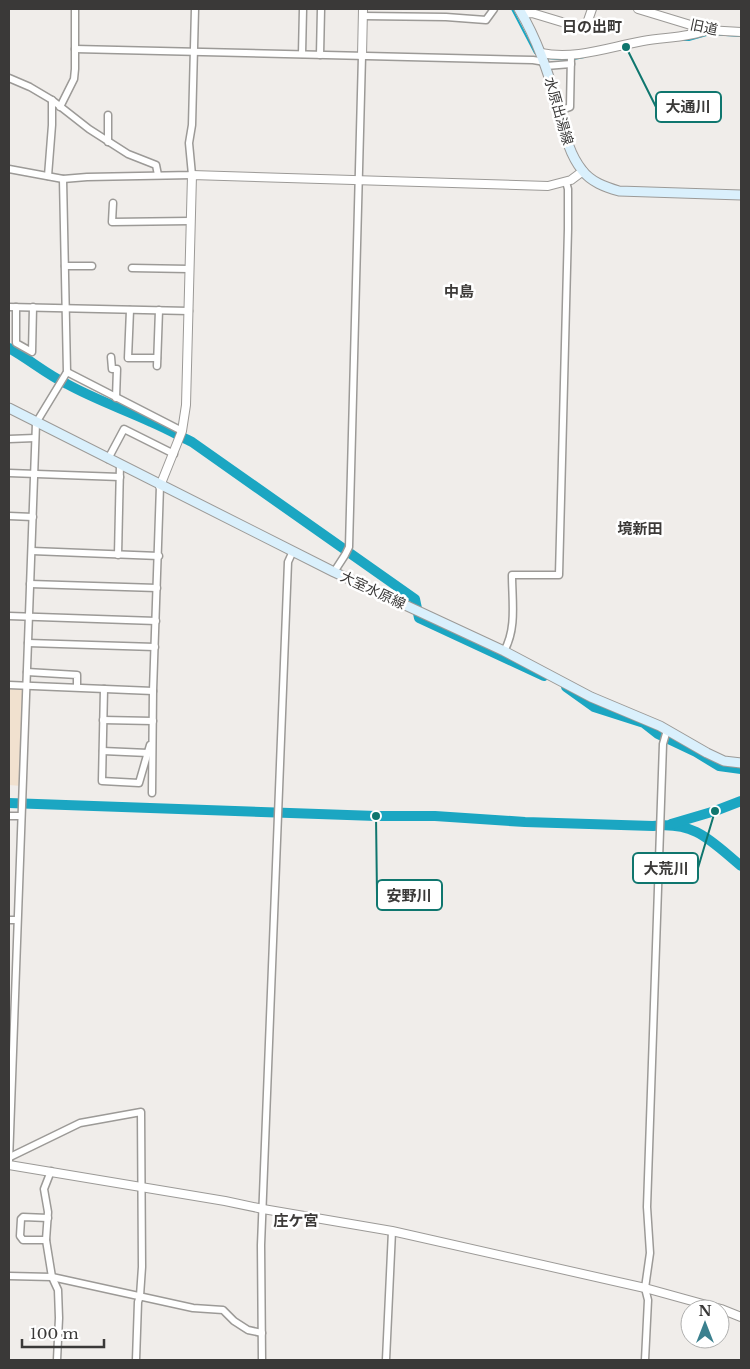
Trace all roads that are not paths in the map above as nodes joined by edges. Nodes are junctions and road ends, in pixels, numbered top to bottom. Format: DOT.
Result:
graph roads {
  1 [pos="75,9"];
  2 [pos="195,9"];
  3 [pos="303,9"];
  4 [pos="321,9"];
  5 [pos="494,9"];
  6 [pos="592,9"];
  7 [pos="638,9"];
  8 [pos="520,11"];
  9 [pos="363,13"];
  10 [pos="707,30"];
  11 [pos="741,32"];
  12 [pos="74,49"];
  13 [pos="194,52"];
  14 [pos="302,54"];
  15 [pos="320,55"];
  16 [pos="362,56"];
  17 [pos="544,59"];
  18 [pos="571,60"];
  19 [pos="9,78"];
  20 [pos="52,100"];
  21 [pos="60,107"];
  22 [pos="560,111"];
  23 [pos="108,115"];
  24 [pos="108,142"];
  25 [pos="9,169"];
  26 [pos="583,171"];
  27 [pos="158,175"];
  28 [pos="192,175"];
  29 [pos="48,176"];
  30 [pos="63,179"];
  31 [pos="357,181"];
  32 [pos="566,182"];
  33 [pos="741,195"];
  34 [pos="113,203"];
  35 [pos="190,221"];
  36 [pos="65,266"];
  37 [pos="92,266"];
  38 [pos="132,268"];
  39 [pos="189,269"];
  40 [pos="9,307"];
  41 [pos="16,307"];
  42 [pos="33,307"];
  43 [pos="66,308"];
  44 [pos="130,310"];
  45 [pos="159,310"];
  46 [pos="189,311"];
  47 [pos="111,357"];
  48 [pos="157,358"];
  49 [pos="158,366"];
  50 [pos="67,372"];
  51 [pos="116,398"];
  52 [pos="9,408"];
  53 [pos="36,423"];
  54 [pos="182,431"];
  55 [pos="9,438"];
  56 [pos="35,438"];
  57 [pos="174,454"];
  58 [pos="108,459"];
  59 [pos="120,465"];
  60 [pos="9,473"];
  61 [pos="34,474"];
  62 [pos="120,477"];
  63 [pos="160,486"];
  64 [pos="9,516"];
  65 [pos="33,517"];
  66 [pos="293,551"];
  67 [pos="32,552"];
  68 [pos="118,555"];
  69 [pos="158,556"];
  70 [pos="334,572"];
  71 [pos="30,584"];
  72 [pos="157,588"];
  73 [pos="9,616"];
  74 [pos="29,617"];
  75 [pos="156,621"];
  76 [pos="28,643"];
  77 [pos="155,647"];
  78 [pos="504,651"];
  79 [pos="27,672"];
  80 [pos="9,685"];
  81 [pos="27,685"];
  82 [pos="77,688"];
  83 [pos="104,689"];
  84 [pos="153,691"];
  85 [pos="104,720"];
  86 [pos="153,722"];
  87 [pos="666,735"];
  88 [pos="152,736"];
  89 [pos="103,750"];
  90 [pos="148,753"];
  91 [pos="741,762"];
  92 [pos="152,793"];
  93 [pos="21,815"];
  94 [pos="9,816"];
  95 [pos="9,920"];
  96 [pos="17,920"];
  97 [pos="9,1161"];
  98 [pos="50,1172"];
  99 [pos="142,1187"];
  100 [pos="263,1209"];
  101 [pos="48,1218"];
  102 [pos="392,1231"];
  103 [pos="46,1240"];
  104 [pos="9,1276"];
  105 [pos="52,1277"];
  106 [pos="645,1288"];
  107 [pos="140,1296"];
  108 [pos="741,1317"];
  109 [pos="262,1333"];
  110 [pos="58,1360"];
  111 [pos="136,1360"];
  112 [pos="262,1360"];
  113 [pos="386,1360"];
  114 [pos="645,1360"];
  1 -- 12 [label="street"];
  2 -- 13 [label="street"];
  3 -- 14 [label="street"];
  4 -- 15 [label="street"];
  5 -- 9 [label="street"];
  6 -- 8 [label="street"];
  7 -- 10 [label="street, 旧道"];
  8 -- 17 [label="main road, 水原出湯線"];
  9 -- 16 [label="street"];
  10 -- 11 [label="street, 旧道"];
  10 -- 18 [label="street"];
  12 -- 13 [label="street"];
  12 -- 21 [label="street"];
  13 -- 14 [label="street"];
  13 -- 28 [label="street"];
  14 -- 15 [label="street"];
  15 -- 16 [label="street"];
  16 -- 17 [label="street"];
  16 -- 31 [label="street"];
  17 -- 18 [label="street"];
  17 -- 18 [label="street"];
  17 -- 22 [label="main road, 水原出湯線"];
  18 -- 22 [label="street"];
  19 -- 20 [label="street"];
  20 -- 21 [label="street"];
  20 -- 29 [label="street"];
  21 -- 24 [label="street"];
  22 -- 26 [label="main road, 水原出湯線"];
  23 -- 24 [label="street"];
  24 -- 27 [label="street"];
  25 -- 29 [label="street"];
  26 -- 32 [label="street"];
  26 -- 33 [label="main road, 水原出湯線"];
  27 -- 28 [label="street"];
  27 -- 30 [label="street"];
  28 -- 31 [label="street"];
  28 -- 35 [label="street"];
  29 -- 30 [label="street"];
  30 -- 36 [label="street"];
  31 -- 32 [label="street"];
  31 -- 70 [label="street"];
  32 -- 78 [label="street"];
  34 -- 35 [label="street"];
  35 -- 39 [label="street"];
  36 -- 37 [label="street"];
  36 -- 43 [label="street"];
  38 -- 39 [label="street"];
  39 -- 46 [label="street"];
  40 -- 41 [label="street"];
  41 -- 42 [label="street"];
  41 -- 42 [label="street"];
  42 -- 43 [label="street"];
  43 -- 44 [label="street"];
  43 -- 50 [label="street"];
  44 -- 45 [label="street"];
  44 -- 48 [label="street"];
  45 -- 46 [label="street"];
  45 -- 48 [label="street"];
  46 -- 54 [label="street"];
  47 -- 51 [label="street"];
  48 -- 49 [label="street"];
  50 -- 51 [label="street"];
  50 -- 53 [label="street"];
  51 -- 54 [label="street"];
  52 -- 53 [label="main road, 大室水原線"];
  53 -- 56 [label="street"];
  53 -- 58 [label="main road, 大室水原線"];
  54 -- 57 [label="street"];
  55 -- 56 [label="street"];
  56 -- 61 [label="street"];
  57 -- 58 [label="street"];
  57 -- 63 [label="street"];
  58 -- 59 [label="main road, 大室水原線"];
  59 -- 62 [label="street"];
  59 -- 63 [label="main road, 大室水原線"];
  60 -- 61 [label="street"];
  61 -- 62 [label="street"];
  61 -- 65 [label="street"];
  62 -- 68 [label="street"];
  63 -- 66 [label="main road, 大室水原線"];
  63 -- 69 [label="street"];
  64 -- 65 [label="street"];
  65 -- 67 [label="street"];
  66 -- 70 [label="main road, 大室水原線"];
  66 -- 100 [label="street"];
  67 -- 68 [label="street"];
  67 -- 71 [label="street"];
  68 -- 69 [label="street"];
  69 -- 72 [label="street"];
  70 -- 78 [label="main road, 大室水原線"];
  71 -- 72 [label="street"];
  71 -- 74 [label="street"];
  72 -- 75 [label="street"];
  73 -- 74 [label="street"];
  74 -- 75 [label="street"];
  74 -- 76 [label="street"];
  75 -- 77 [label="street"];
  76 -- 77 [label="street"];
  76 -- 79 [label="street"];
  77 -- 84 [label="street"];
  78 -- 87 [label="main road, 大室水原線"];
  79 -- 81 [label="street"];
  79 -- 82 [label="street"];
  80 -- 81 [label="street"];
  81 -- 82 [label="street"];
  81 -- 93 [label="street"];
  82 -- 83 [label="street"];
  83 -- 84 [label="street"];
  83 -- 85 [label="street"];
  84 -- 86 [label="street"];
  85 -- 86 [label="street"];
  85 -- 89 [label="street"];
  86 -- 88 [label="street"];
  87 -- 91 [label="main road, 大室水原線"];
  87 -- 106 [label="street"];
  88 -- 90 [label="street"];
  88 -- 92 [label="street"];
  89 -- 90 [label="street"];
  89 -- 90 [label="street"];
  93 -- 94 [label="street"];
  93 -- 96 [label="street"];
  95 -- 96 [label="street"];
  96 -- 97 [label="street"];
  97 -- 98 [label="street"];
  97 -- 99 [label="street"];
  98 -- 99 [label="street"];
  98 -- 101 [label="street"];
  99 -- 100 [label="street"];
  99 -- 107 [label="street"];
  100 -- 102 [label="street"];
  100 -- 109 [label="street"];
  101 -- 103 [label="street"];
  101 -- 103 [label="street"];
  102 -- 106 [label="street"];
  102 -- 113 [label="street"];
  103 -- 105 [label="street"];
  104 -- 105 [label="street"];
  105 -- 107 [label="street"];
  105 -- 110 [label="street"];
  106 -- 108 [label="street"];
  106 -- 114 [label="street"];
  107 -- 109 [label="street"];
  107 -- 111 [label="street"];
  109 -- 112 [label="street"];
}
